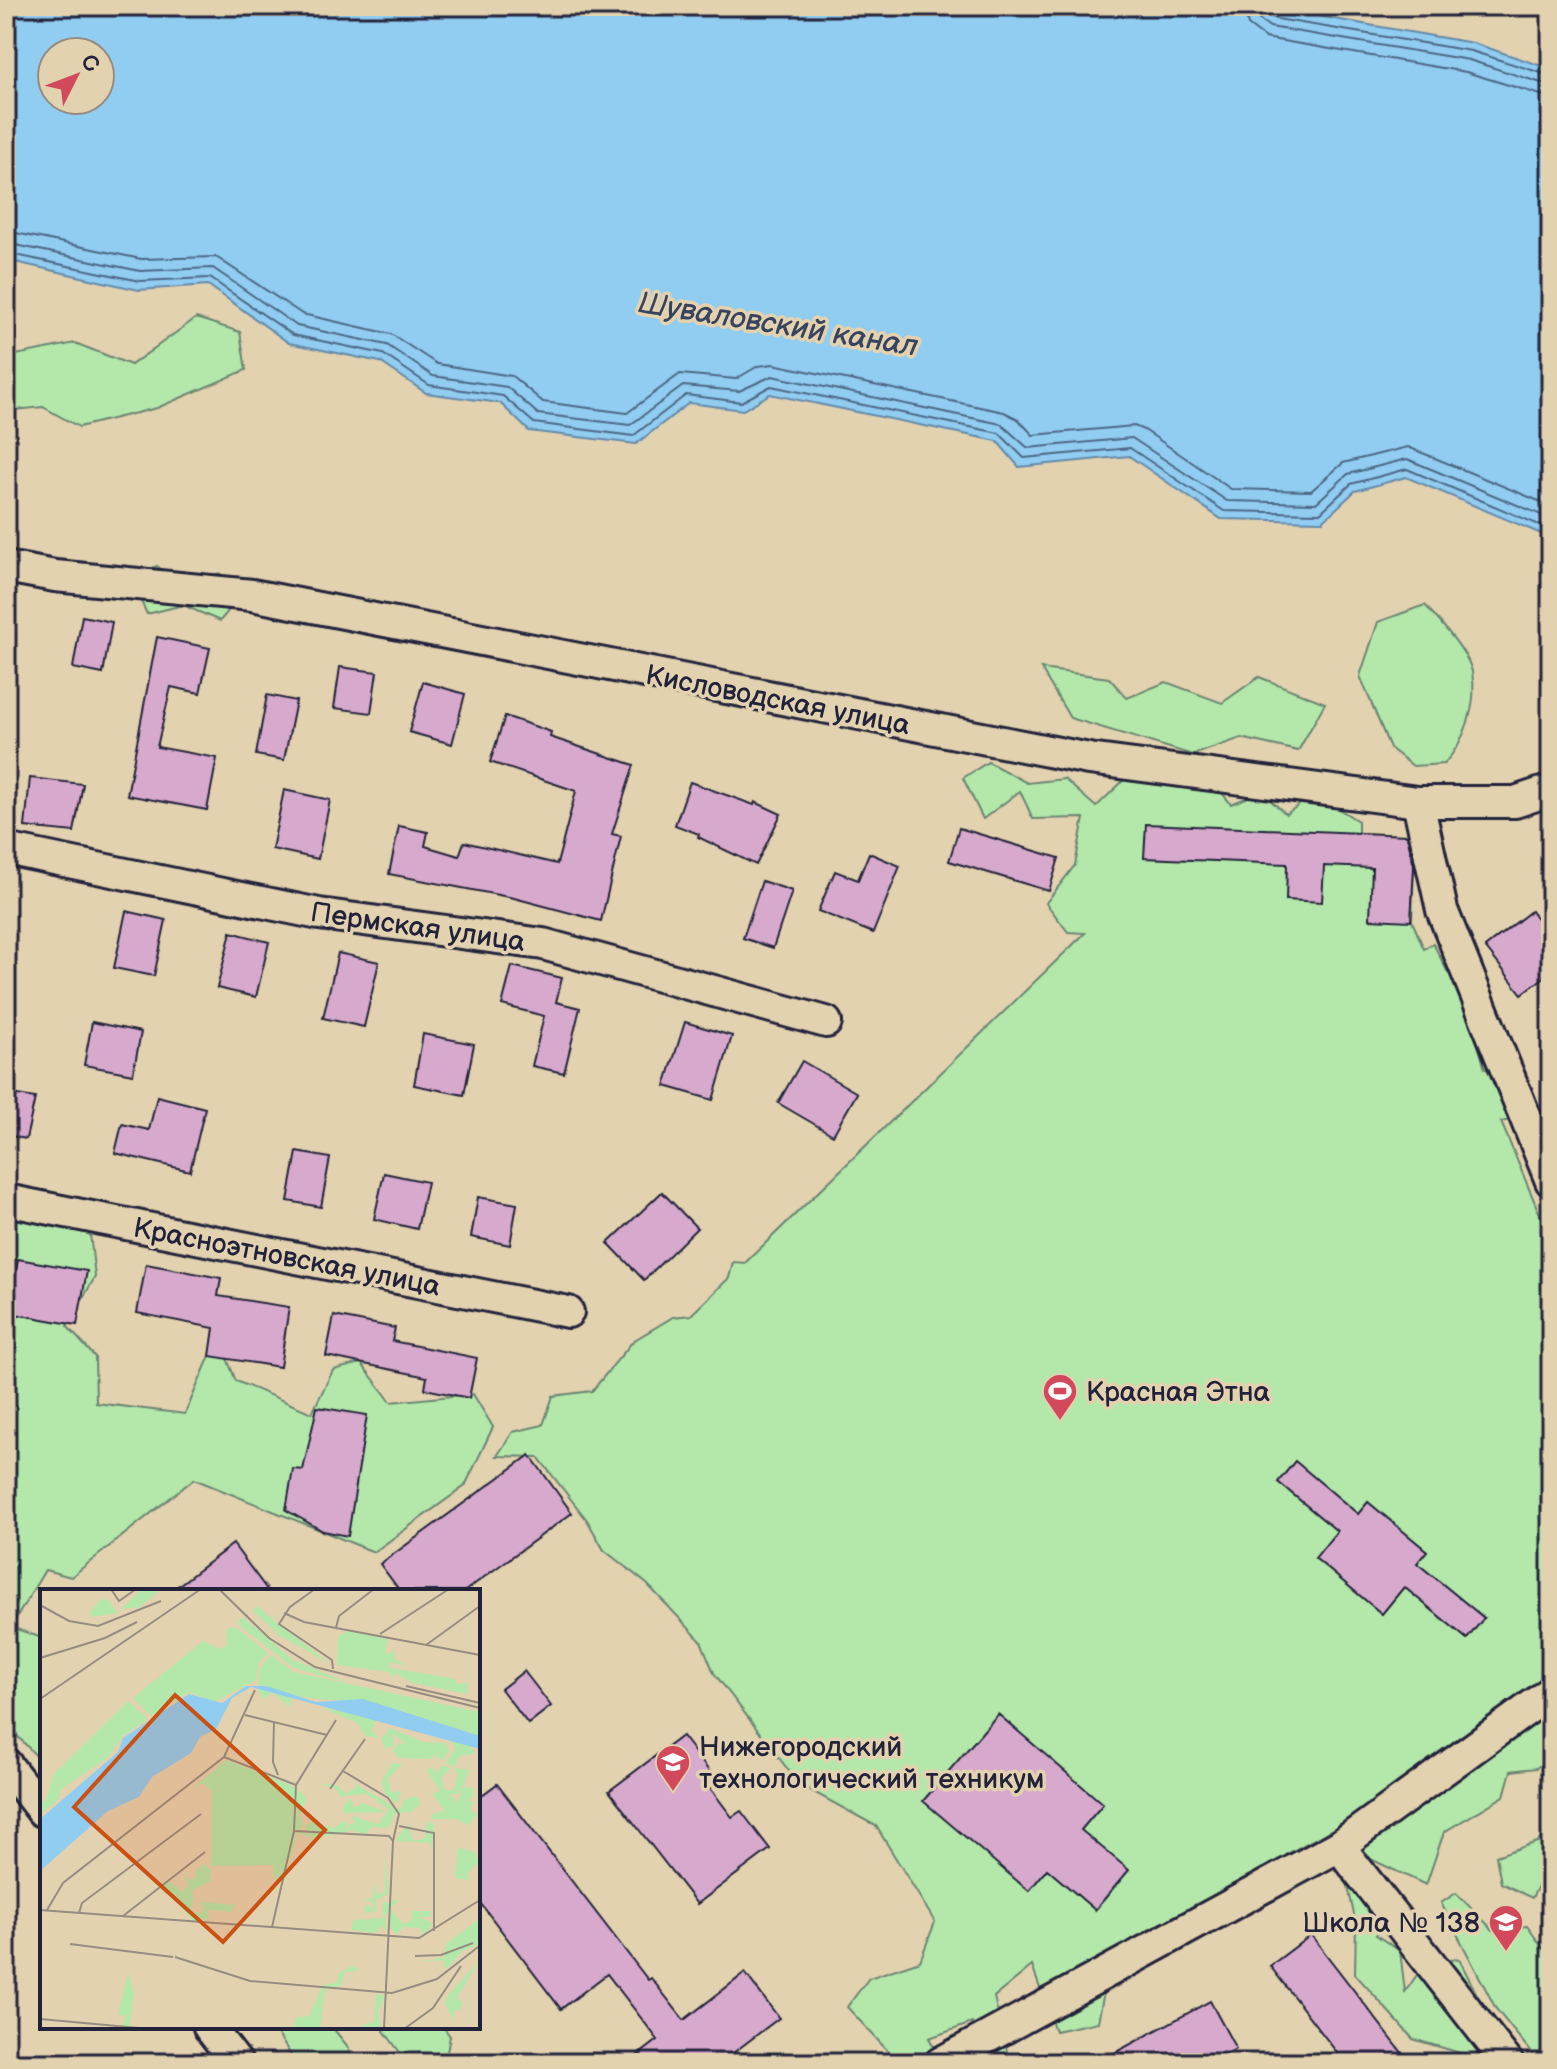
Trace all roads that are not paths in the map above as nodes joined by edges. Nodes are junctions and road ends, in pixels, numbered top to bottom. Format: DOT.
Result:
graph roads {
  1 [pos="6,567"];
  2 [pos="1551,790"];
  3 [pos="1418,802"];
  4 [pos="6,849"];
  5 [pos="826,1022"];
  6 [pos="1551,1181"];
  7 [pos="6,1200"];
  8 [pos="568,1312"];
  9 [pos="1551,1692"];
  10 [pos="6,1764"];
  11 [pos="40,1808"];
  12 [pos="1339,1846"];
  13 [pos="211,2029"];
  14 [pos="237,2063"];
  15 [pos="940,2063"];
  16 [pos="1508,2063"];
  1 -- 3 [label="street, Кисловодская улица"];
  2 -- 3 [label="street, Кисловодская улица"];
  3 -- 6 [label="street"];
  4 -- 5 [label="street, Пермская улица"];
  7 -- 8 [label="street, Красноэтновская улица"];
  9 -- 12 [label="street"];
  10 -- 11 [label="street"];
  12 -- 15 [label="street"];
  12 -- 16 [label="street"];
  13 -- 14 [label="street"];
}
